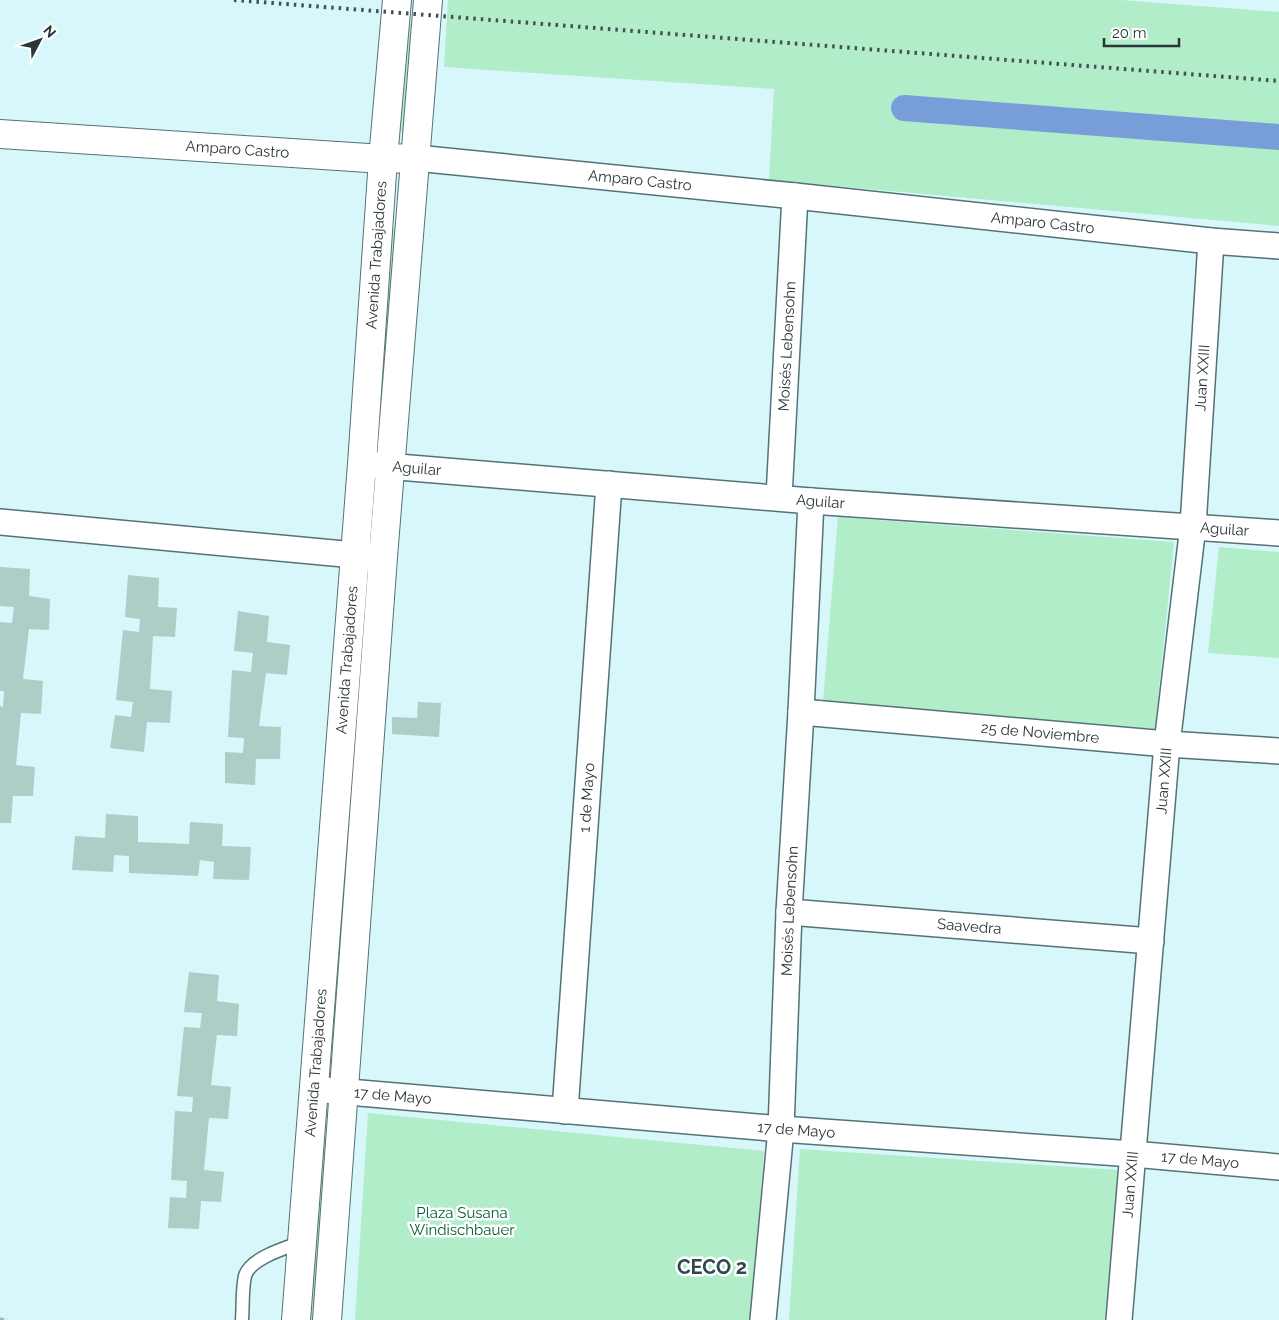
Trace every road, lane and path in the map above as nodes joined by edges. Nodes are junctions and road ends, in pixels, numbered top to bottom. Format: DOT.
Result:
graph roads {
  1 [pos="397,0"];
  2 [pos="428,0"];
  3 [pos="0,134"];
  4 [pos="416,158"];
  5 [pos="383,159"];
  6 [pos="795,196"];
  7 [pos="1211,241"];
  8 [pos="1279,246"];
  9 [pos="362,464"];
  10 [pos="391,467"];
  11 [pos="609,484"];
  12 [pos="779,497"];
  13 [pos="811,501"];
  14 [pos="0,522"];
  15 [pos="1193,526"];
  16 [pos="1279,532"];
  17 [pos="355,555"];
  18 [pos="383,557"];
  19 [pos="802,712"];
  20 [pos="1167,744"];
  21 [pos="1279,751"];
  22 [pos="789,912"];
  23 [pos="1151,941"];
  24 [pos="313,1089"];
  25 [pos="344,1092"];
  26 [pos="565,1111"];
  27 [pos="781,1129"];
  28 [pos="1133,1154"];
  29 [pos="1279,1167"];
  30 [pos="302,1242"];
  31 [pos="0,1320"];
  32 [pos="7,1320"];
  33 [pos="242,1320"];
  34 [pos="296,1320"];
  35 [pos="327,1320"];
  36 [pos="763,1320"];
  37 [pos="1119,1320"];
  1 -- 5 [label="main road, Avenida Trabajadores"];
  2 -- 4 [label="main road, Avenida Trabajadores"];
  3 -- 5 [label="main road, Amparo Castro"];
  4 -- 5 [label="main road, Amparo Castro"];
  4 -- 6 [label="street, Amparo Castro"];
  4 -- 10 [label="main road, Avenida Trabajadores"];
  5 -- 9 [label="main road, Avenida Trabajadores"];
  6 -- 7 [label="street, Amparo Castro"];
  6 -- 12 [label="street, Moisés Lebensohn"];
  7 -- 8 [label="street, Amparo Castro"];
  7 -- 15 [label="street, Juan XXIII"];
  9 -- 10 [label="street, Aguilar"];
  9 -- 17 [label="main road, Avenida Trabajadores"];
  10 -- 11 [label="street, Aguilar"];
  10 -- 18 [label="main road, Avenida Trabajadores"];
  11 -- 12 [label="street, Aguilar"];
  11 -- 26 [label="street, 1 de Mayo"];
  12 -- 13 [label="street, Aguilar"];
  13 -- 15 [label="street, Aguilar"];
  13 -- 19 [label="street, Moisés Lebensohn"];
  14 -- 17 [label="street"];
  15 -- 16 [label="street, Aguilar"];
  15 -- 20 [label="street, Juan XXIII"];
  17 -- 18 [label="street"];
  17 -- 24 [label="main road, Avenida Trabajadores"];
  18 -- 25 [label="main road, Avenida Trabajadores"];
  19 -- 20 [label="street, 25 de Noviembre"];
  19 -- 22 [label="street, Moisés Lebensohn"];
  20 -- 21 [label="street, 25 de Noviembre"];
  20 -- 23 [label="street, Juan XXIII"];
  22 -- 23 [label="street, Saavedra"];
  22 -- 27 [label="street, Moisés Lebensohn"];
  23 -- 28 [label="street, Juan XXIII"];
  24 -- 25 [label="street, 17 de Mayo"];
  24 -- 30 [label="main road, Avenida Trabajadores"];
  25 -- 26 [label="street, 17 de Mayo"];
  25 -- 35 [label="main road, Avenida Trabajadores"];
  26 -- 27 [label="street, 17 de Mayo"];
  27 -- 28 [label="street, 17 de Mayo"];
  27 -- 36 [label="street, Moisés Lebensohn"];
  28 -- 29 [label="street, 17 de Mayo"];
  28 -- 37 [label="street, Juan XXIII"];
  30 -- 33 [label="lane"];
  30 -- 34 [label="main road, Avenida Trabajadores"];
  31 -- 32 [label="path"];
}
